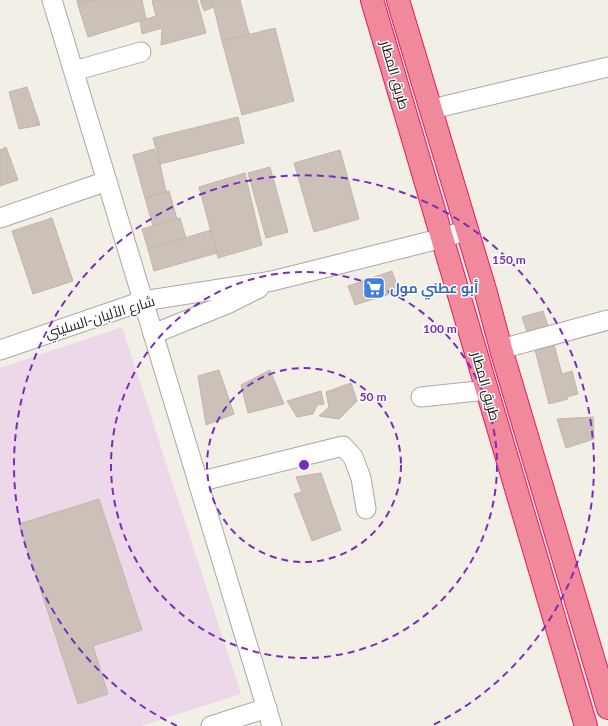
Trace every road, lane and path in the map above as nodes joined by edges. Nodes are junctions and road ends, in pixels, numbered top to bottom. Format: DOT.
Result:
graph roads {
  1 [pos="52,0"];
  2 [pos="372,0"];
  3 [pos="398,0"];
  4 [pos="141,52"];
  5 [pos="608,67"];
  6 [pos="74,71"];
  7 [pos="432,109"];
  8 [pos="107,181"];
  9 [pos="0,218"];
  10 [pos="467,230"];
  11 [pos="443,238"];
  12 [pos="272,281"];
  13 [pos="143,301"];
  14 [pos="608,320"];
  15 [pos="153,334"];
  16 [pos="501,349"];
  17 [pos="0,350"];
  18 [pos="487,390"];
  19 [pos="421,397"];
  20 [pos="198,482"];
  21 [pos="366,509"];
  22 [pos="607,702"];
  23 [pos="269,717"];
  24 [pos="211,726"];
  25 [pos="586,726"];
  1 -- 6 [label="street"];
  2 -- 11 [label="highway, طريق المطار"];
  3 -- 7 [label="highway, طريق المطار"];
  4 -- 6 [label="street"];
  5 -- 7 [label="street"];
  6 -- 8 [label="street"];
  7 -- 10 [label="highway, طريق المطار"];
  8 -- 9 [label="street"];
  8 -- 13 [label="street"];
  10 -- 11 [label="street, شارع الألبان-السليني"];
  10 -- 16 [label="highway, طريق المطار"];
  11 -- 12 [label="street, شارع الألبان-السليني"];
  11 -- 18 [label="highway, طريق المطار"];
  12 -- 13 [label="street, شارع الألبان-السليني"];
  12 -- 15 [label="street, شارع الألبان-السليني"];
  13 -- 15 [label="street"];
  13 -- 17 [label="street, شارع الألبان-السليني"];
  14 -- 16 [label="street"];
  15 -- 20 [label="street"];
  16 -- 22 [label="highway, طريق المطار"];
  18 -- 19 [label="street"];
  18 -- 25 [label="highway, طريق المطار"];
  20 -- 21 [label="street"];
  20 -- 23 [label="street"];
  23 -- 24 [label="street"];
}
